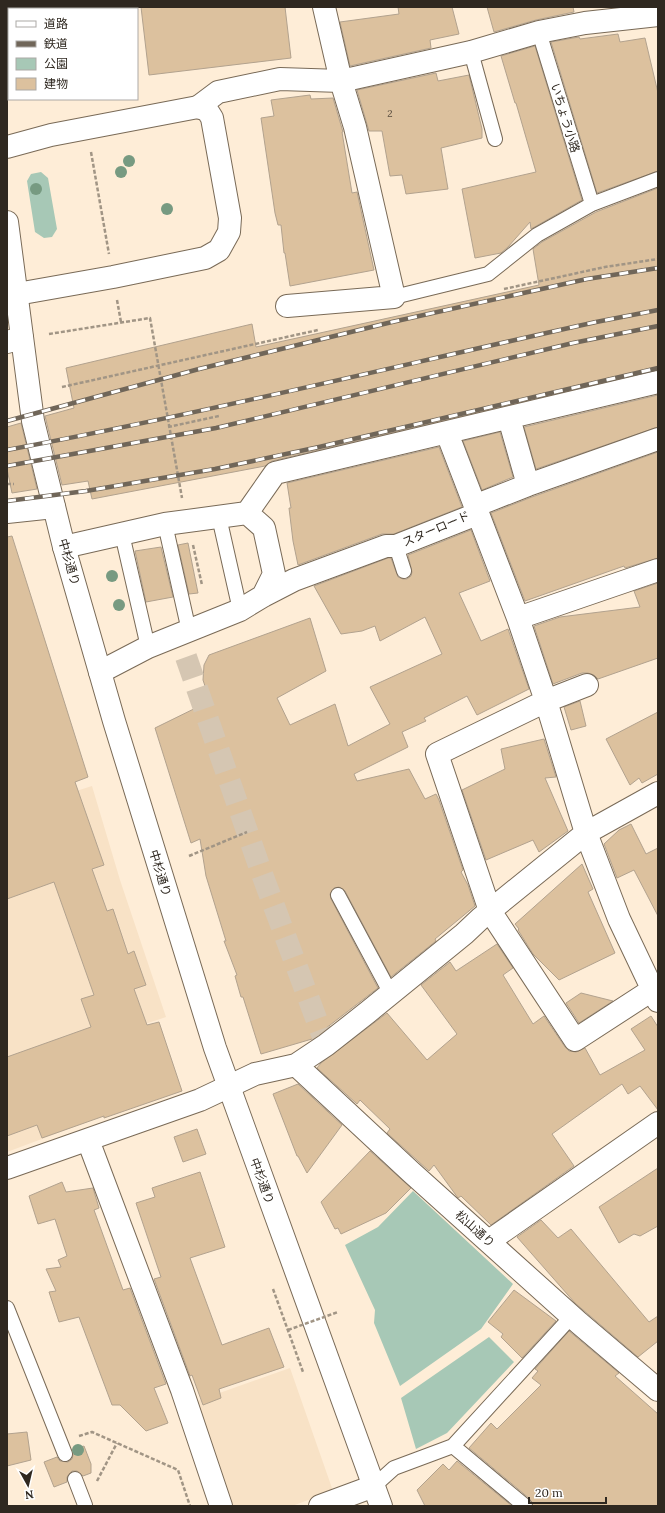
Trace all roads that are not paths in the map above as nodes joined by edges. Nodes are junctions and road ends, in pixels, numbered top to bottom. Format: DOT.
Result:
graph roads {
  1 [pos="324,7"];
  2 [pos="658,15"];
  3 [pos="539,32"];
  4 [pos="472,52"];
  5 [pos="341,81"];
  6 [pos="198,107"];
  7 [pos="495,139"];
  8 [pos="7,147"];
  9 [pos="658,178"];
  10 [pos="592,204"];
  11 [pos="7,222"];
  12 [pos="17,294"];
  13 [pos="394,297"];
  14 [pos="287,306"];
  15 [pos="14,340"];
  16 [pos="658,382"];
  17 [pos="508,418"];
  18 [pos="447,433"];
  19 [pos="658,439"];
  20 [pos="528,485"];
  21 [pos="54,507"];
  22 [pos="477,511"];
  23 [pos="7,512"];
  24 [pos="247,513"];
  25 [pos="219,517"];
  26 [pos="165,524"];
  27 [pos="122,534"];
  28 [pos="396,546"];
  29 [pos="64,547"];
  30 [pos="658,570"];
  31 [pos="404,571"];
  32 [pos="263,596"];
  33 [pos="240,610"];
  34 [pos="518,618"];
  35 [pos="189,631"];
  36 [pos="148,647"];
  37 [pos="100,672"];
  38 [pos="587,685"];
  39 [pos="546,701"];
  40 [pos="658,793"];
  41 [pos="586,833"];
  42 [pos="338,895"];
  43 [pos="490,911"];
  44 [pos="391,994"];
  45 [pos="655,995"];
  46 [pos="296,1064"];
  47 [pos="228,1086"];
  48 [pos="658,1123"];
  49 [pos="88,1140"];
  50 [pos="7,1168"];
  51 [pos="489,1241"];
  52 [pos="7,1308"];
  53 [pos="572,1316"];
  54 [pos="658,1390"];
  55 [pos="453,1446"];
  56 [pos="63,1448"];
  57 [pos="75,1479"];
  58 [pos="378,1496"];
  59 [pos="85,1505"];
  60 [pos="221,1506"];
  61 [pos="320,1506"];
  62 [pos="525,1506"];
  1 -- 5 [label="street"];
  2 -- 3 [label="street"];
  3 -- 4 [label="street"];
  3 -- 10 [label="lane, いちょう小路"];
  4 -- 5 [label="street"];
  4 -- 7 [label="lane"];
  5 -- 6 [label="street"];
  5 -- 13 [label="street"];
  6 -- 8 [label="street"];
  6 -- 12 [label="street"];
  9 -- 10 [label="lane"];
  10 -- 13 [label="lane"];
  11 -- 12 [label="street, 中杉通り"];
  12 -- 15 [label="street, 中杉通り"];
  13 -- 14 [label="street"];
  15 -- 21 [label="street, 中杉通り"];
  16 -- 17 [label="street"];
  17 -- 18 [label="street"];
  17 -- 20 [label="street"];
  18 -- 22 [label="street, スターロード"];
  18 -- 24 [label="street"];
  19 -- 20 [label="street"];
  20 -- 22 [label="street"];
  21 -- 23 [label="street"];
  21 -- 29 [label="street, 中杉通り"];
  22 -- 28 [label="street, スターロード"];
  22 -- 34 [label="street"];
  24 -- 25 [label="street"];
  24 -- 32 [label="street"];
  25 -- 26 [label="street"];
  25 -- 33 [label="lane"];
  26 -- 27 [label="street"];
  26 -- 35 [label="lane"];
  27 -- 29 [label="street"];
  27 -- 36 [label="lane"];
  28 -- 31 [label="lane"];
  28 -- 32 [label="street, スターロード"];
  29 -- 37 [label="street, 中杉通り"];
  30 -- 34 [label="street"];
  32 -- 33 [label="street, スターロード"];
  33 -- 35 [label="street, スターロード"];
  34 -- 39 [label="street"];
  35 -- 36 [label="street, スターロード"];
  36 -- 37 [label="street, スターロード"];
  37 -- 47 [label="street, 中杉通り"];
  38 -- 39 [label="street"];
  39 -- 41 [label="street"];
  39 -- 43 [label="street"];
  40 -- 41 [label="street"];
  41 -- 43 [label="street"];
  41 -- 45 [label="street"];
  42 -- 44 [label="lane"];
  43 -- 44 [label="street"];
  43 -- 45 [label="street"];
  44 -- 46 [label="street"];
  46 -- 47 [label="street"];
  46 -- 51 [label="street, 松山通り"];
  47 -- 49 [label="street"];
  47 -- 58 [label="street, 中杉通り"];
  48 -- 51 [label="street"];
  49 -- 50 [label="street"];
  49 -- 60 [label="street"];
  51 -- 53 [label="street, 松山通り"];
  52 -- 56 [label="lane"];
  53 -- 54 [label="street, 松山通り"];
  53 -- 55 [label="lane"];
  55 -- 58 [label="lane"];
  55 -- 62 [label="lane"];
  57 -- 59 [label="lane"];
  58 -- 61 [label="street"];
}
